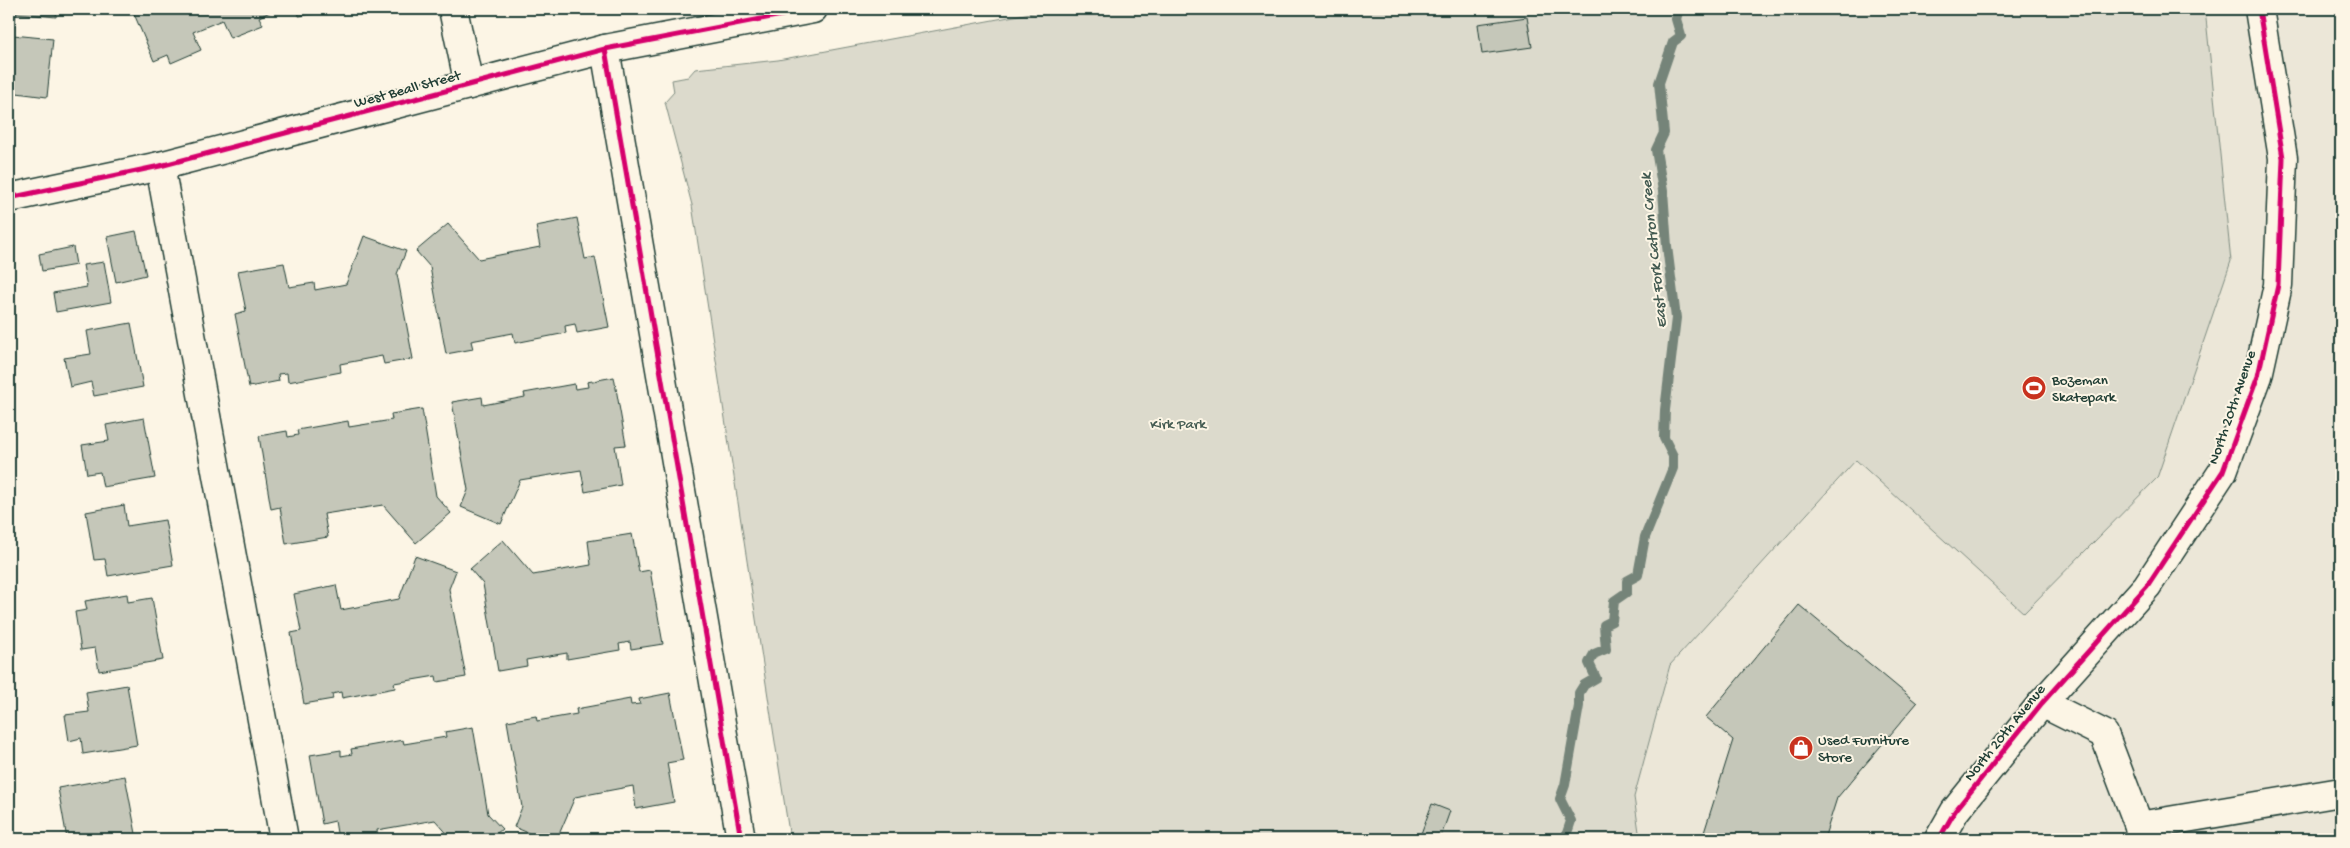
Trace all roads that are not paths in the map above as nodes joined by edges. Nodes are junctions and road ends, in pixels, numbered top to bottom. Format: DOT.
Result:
graph roads {
  1 [pos="453,9"];
  2 [pos="813,9"];
  3 [pos="2259,9"];
  4 [pos="605,49"];
  5 [pos="469,85"];
  6 [pos="160,166"];
  7 [pos="9,198"];
  8 [pos="2042,703"];
  9 [pos="2341,792"];
  10 [pos="2140,833"];
  11 [pos="284,839"];
  12 [pos="741,839"];
  13 [pos="1939,839"];
  1 -- 5 [label="street"];
  2 -- 4 [label="street, West Beall Street"];
  3 -- 8 [label="street, North 20th Avenue"];
  4 -- 5 [label="street, West Beall Street"];
  4 -- 12 [label="street"];
  5 -- 6 [label="street, West Beall Street"];
  6 -- 7 [label="street, West Beall Street"];
  6 -- 11 [label="street"];
  8 -- 10 [label="street"];
  8 -- 13 [label="street, North 20th Avenue"];
  9 -- 10 [label="street"];
}
